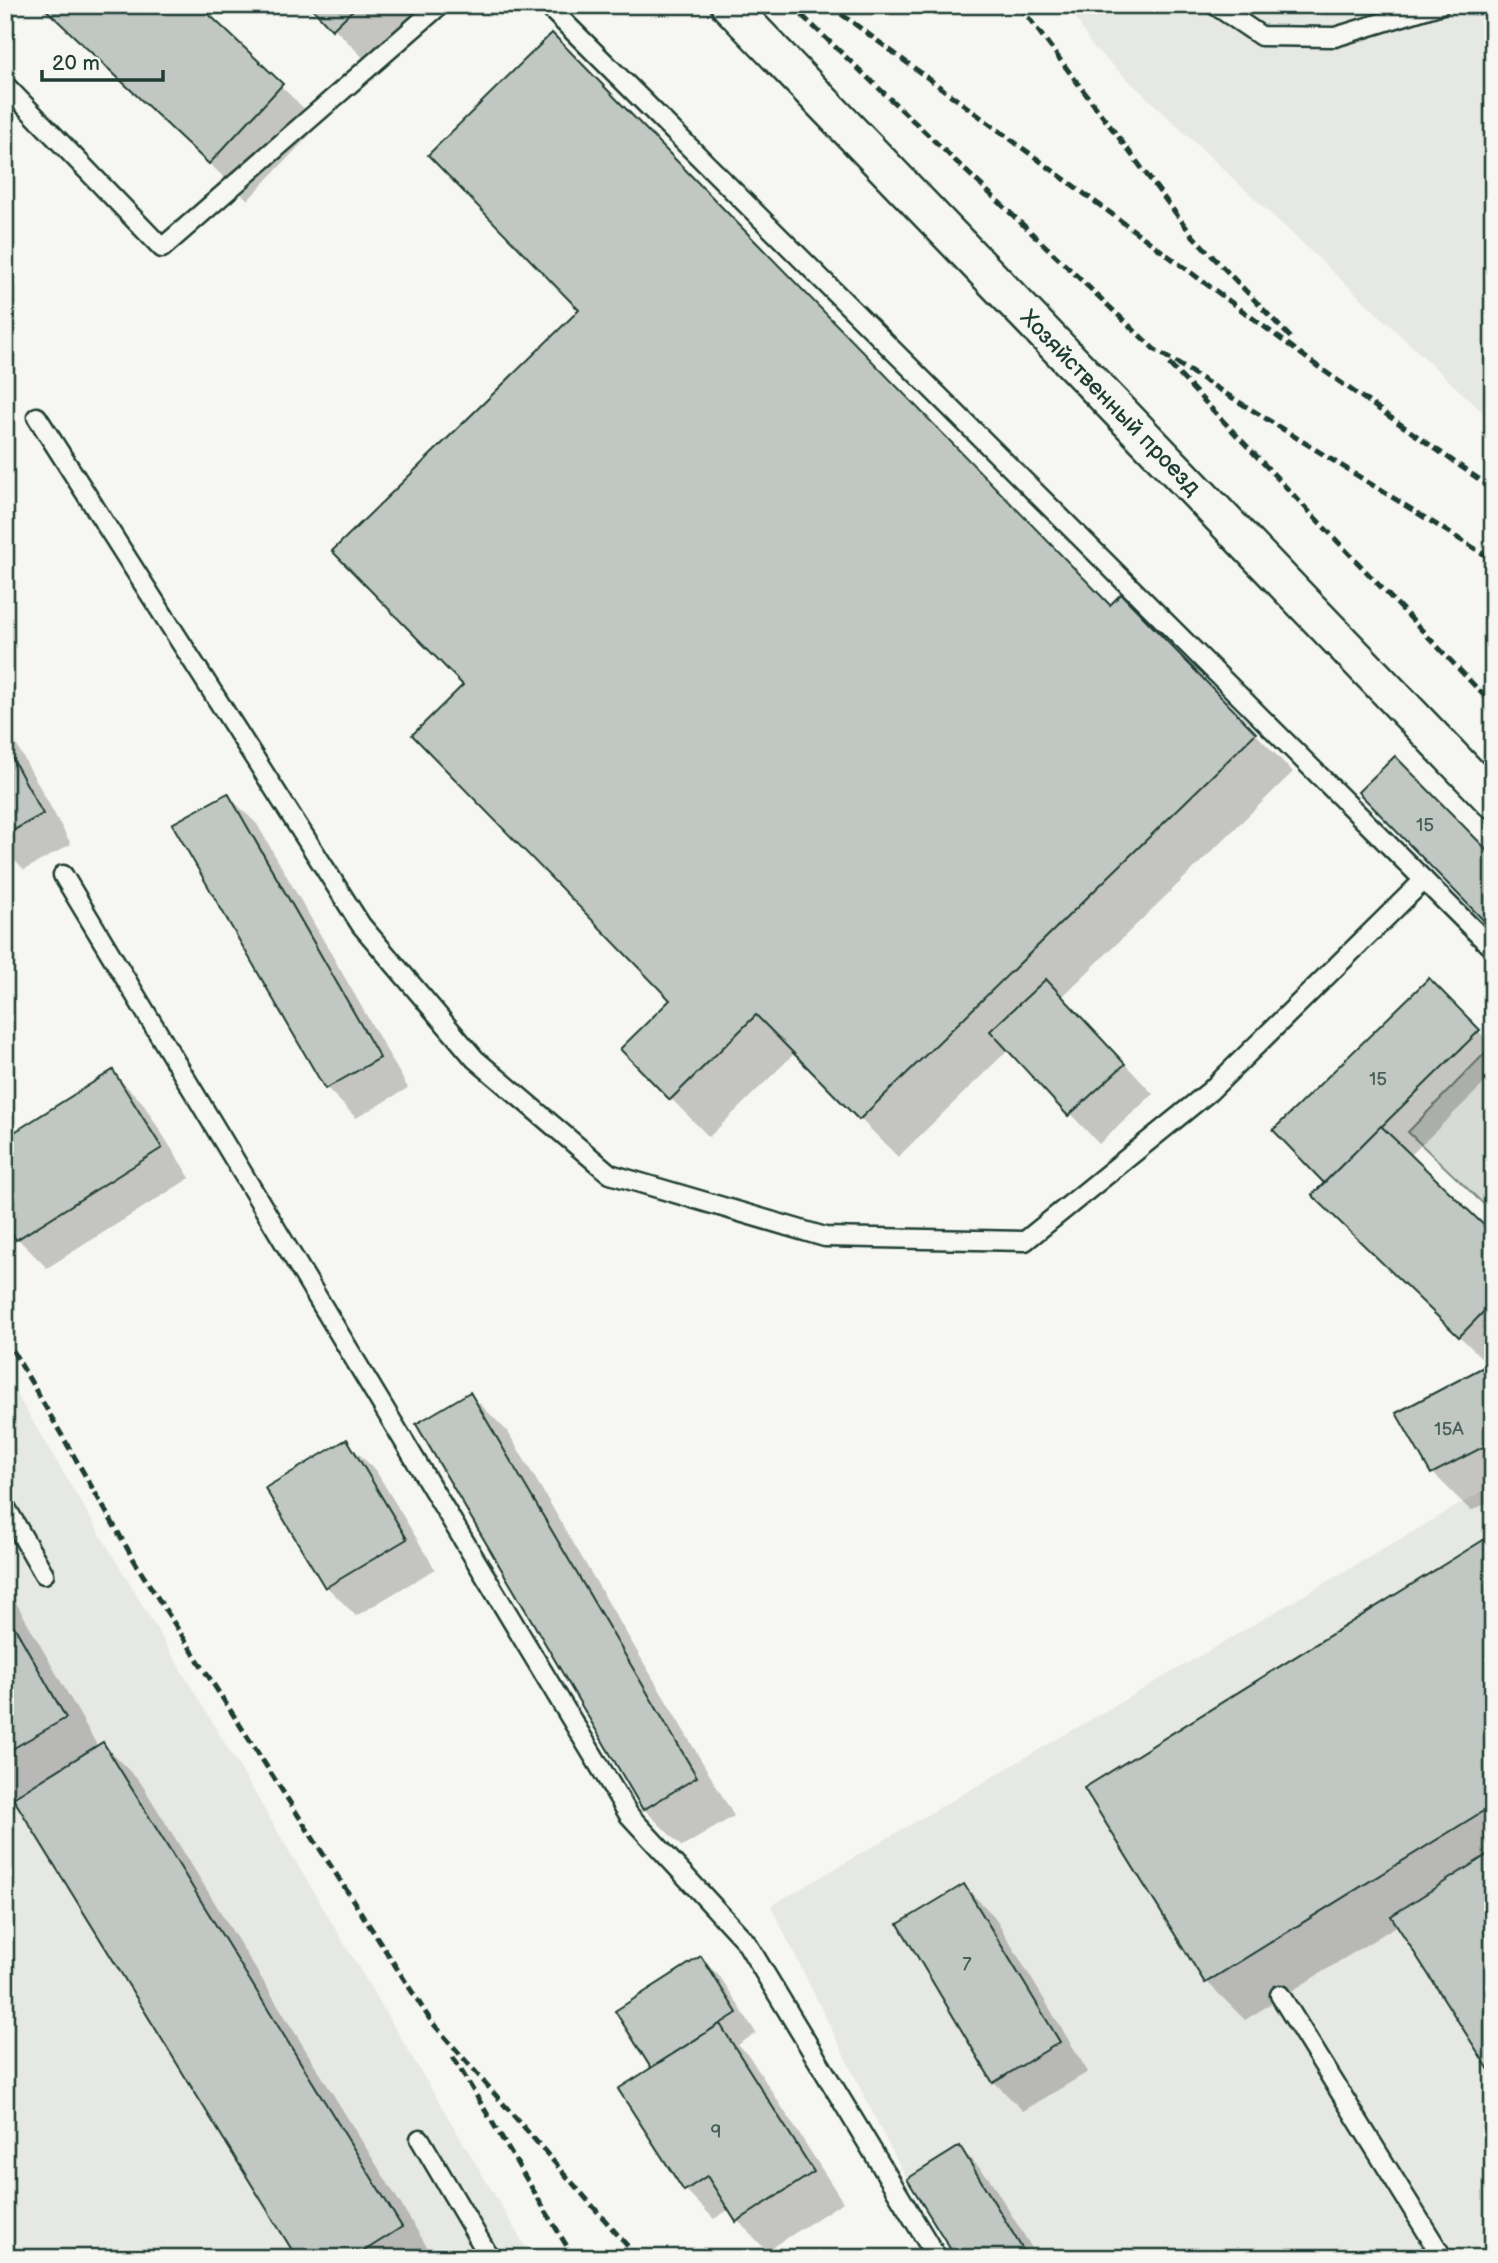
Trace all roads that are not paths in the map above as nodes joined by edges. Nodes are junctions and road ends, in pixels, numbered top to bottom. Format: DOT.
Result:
graph roads {
  1 [pos="440,5"];
  2 [pos="547,5"];
  3 [pos="729,5"];
  4 [pos="1215,5"];
  5 [pos="1438,5"];
  6 [pos="5,85"];
  7 [pos="37,417"];
  8 [pos="1493,800"];
  9 [pos="64,875"];
  10 [pos="1424,880"];
  11 [pos="1493,949"];
  12 [pos="5,1506"];
  13 [pos="44,1574"];
  14 [pos="1280,1995"];
  15 [pos="420,2139"];
  16 [pos="490,2258"];
  17 [pos="937,2258"];
  18 [pos="1443,2258"];
  1 -- 6 [label="lane"];
  2 -- 10 [label="lane"];
  3 -- 8 [label="street, Хозяйственный проезд"];
  4 -- 5 [label="lane"];
  7 -- 10 [label="lane"];
  9 -- 17 [label="lane"];
  10 -- 11 [label="lane"];
  12 -- 13 [label="lane"];
  14 -- 18 [label="lane"];
  15 -- 16 [label="lane"];
}
